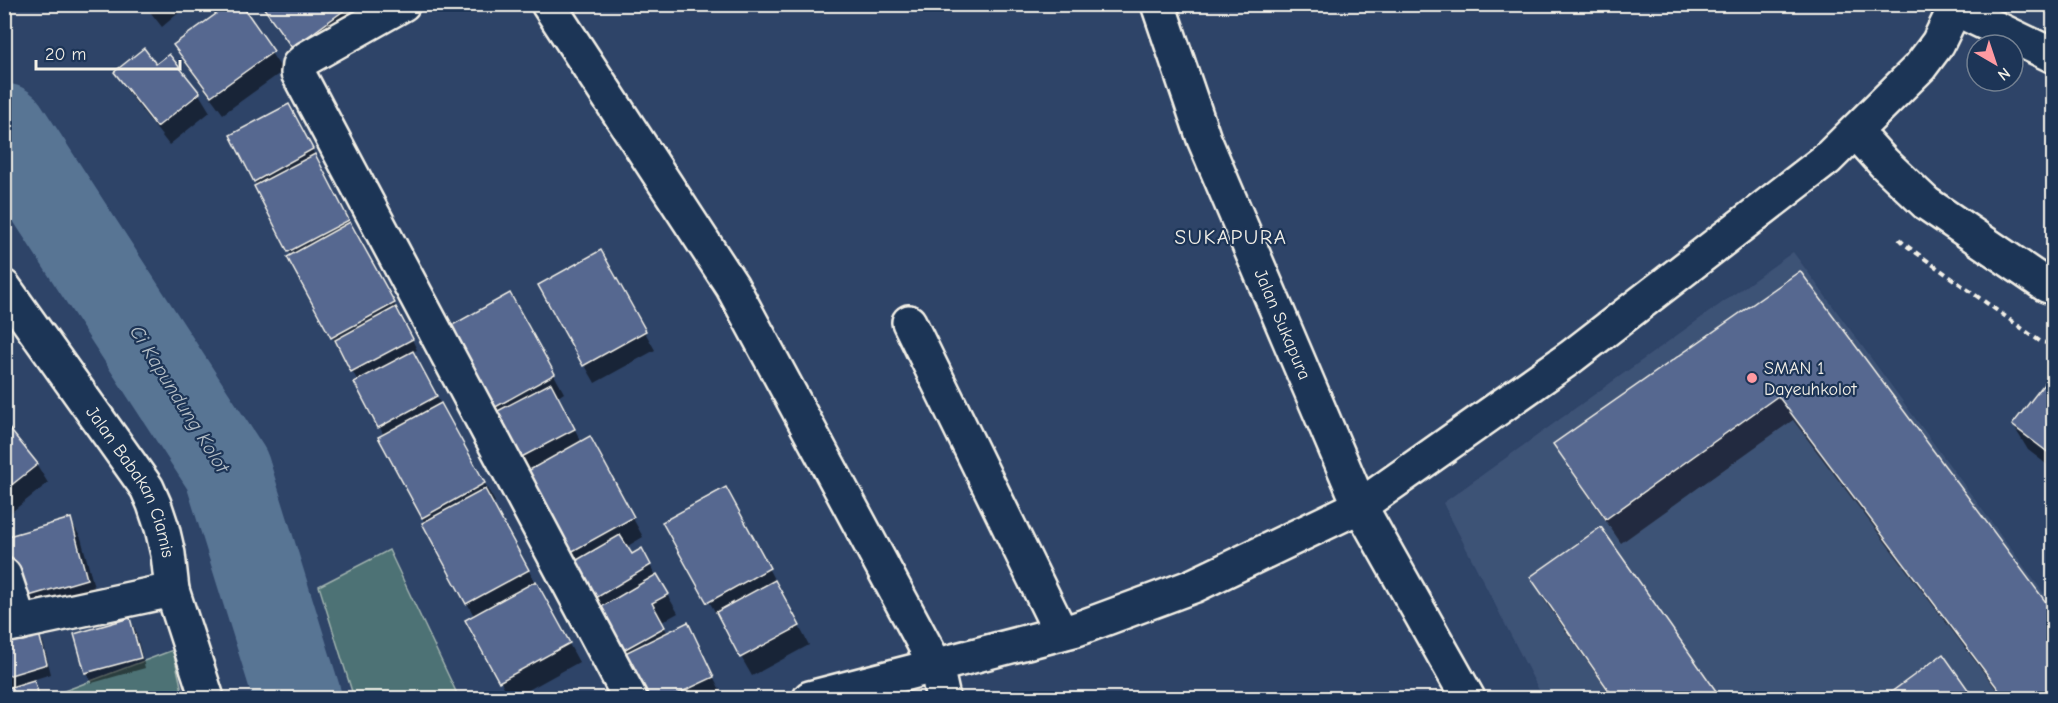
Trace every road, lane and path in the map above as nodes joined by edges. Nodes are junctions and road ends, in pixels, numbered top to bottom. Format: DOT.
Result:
graph roads {
  1 [pos="403,4"];
  2 [pos="548,4"];
  3 [pos="1158,4"];
  4 [pos="1956,7"];
  5 [pos="2054,56"];
  6 [pos="1865,122"];
  7 [pos="4,287"];
  8 [pos="2054,288"];
  9 [pos="909,322"];
  10 [pos="1360,506"];
  11 [pos="4,575"];
  12 [pos="172,590"];
  13 [pos="12,625"];
  14 [pos="1061,633"];
  15 [pos="936,666"];
  16 [pos="207,699"];
  17 [pos="630,699"];
  18 [pos="810,699"];
  19 [pos="943,699"];
  20 [pos="1468,699"];
  1 -- 17 [label="street"];
  2 -- 15 [label="street"];
  3 -- 10 [label="street, Jalan Sukapura"];
  4 -- 5 [label="street"];
  4 -- 6 [label="street"];
  6 -- 8 [label="street"];
  6 -- 10 [label="street"];
  7 -- 12 [label="street, Jalan Babakan Ciamis"];
  9 -- 14 [label="street"];
  10 -- 14 [label="street"];
  10 -- 20 [label="street, Jalan Sukapura"];
  11 -- 13 [label="street"];
  12 -- 13 [label="street"];
  12 -- 16 [label="street, Jalan Babakan Ciamis"];
  14 -- 15 [label="street"];
  15 -- 18 [label="street"];
  15 -- 19 [label="street"];
}
